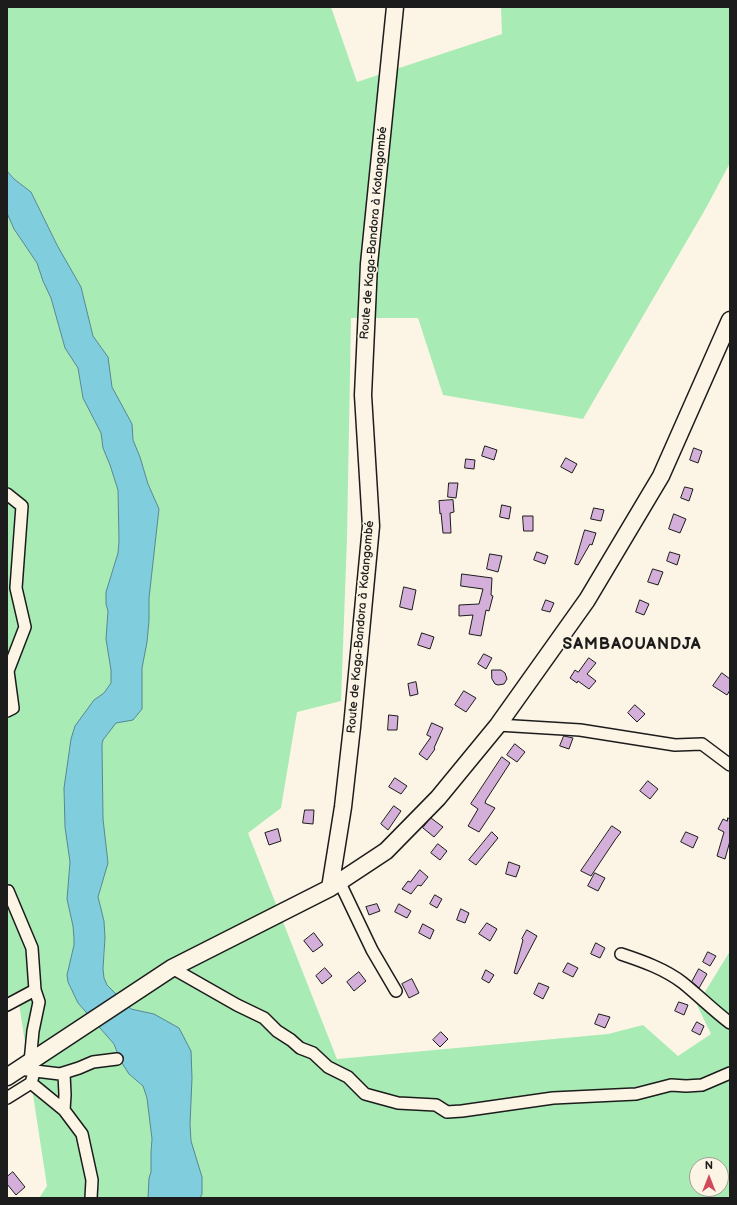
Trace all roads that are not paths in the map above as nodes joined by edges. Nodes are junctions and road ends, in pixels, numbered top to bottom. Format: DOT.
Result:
graph roads {
  1 [pos="395,7"];
  2 [pos="730,320"];
  3 [pos="7,494"];
  4 [pos="7,711"];
  5 [pos="498,725"];
  6 [pos="730,765"];
  7 [pos="335,884"];
  8 [pos="7,891"];
  9 [pos="621,954"];
  10 [pos="172,968"];
  11 [pos="35,990"];
  12 [pos="396,991"];
  13 [pos="7,1005"];
  14 [pos="730,1023"];
  15 [pos="117,1059"];
  16 [pos="23,1070"];
  17 [pos="64,1073"];
  18 [pos="730,1073"];
  19 [pos="31,1083"];
  20 [pos="7,1098"];
  21 [pos="64,1110"];
  22 [pos="91,1198"];
  1 -- 7 [label="main road, Route de Kaga-Bandora à Kotangombé"];
  2 -- 5 [label="main road"];
  3 -- 4 [label="street"];
  5 -- 6 [label="street"];
  5 -- 7 [label="main road"];
  7 -- 10 [label="main road"];
  7 -- 12 [label="street"];
  8 -- 11 [label="street"];
  9 -- 14 [label="street"];
  10 -- 16 [label="main road"];
  10 -- 18 [label="street"];
  11 -- 13 [label="street"];
  11 -- 16 [label="street"];
  15 -- 17 [label="street"];
  16 -- 17 [label="street"];
  16 -- 19 [label="street"];
  17 -- 21 [label="street"];
  19 -- 20 [label="street"];
  19 -- 21 [label="street"];
  21 -- 22 [label="street"];
}
